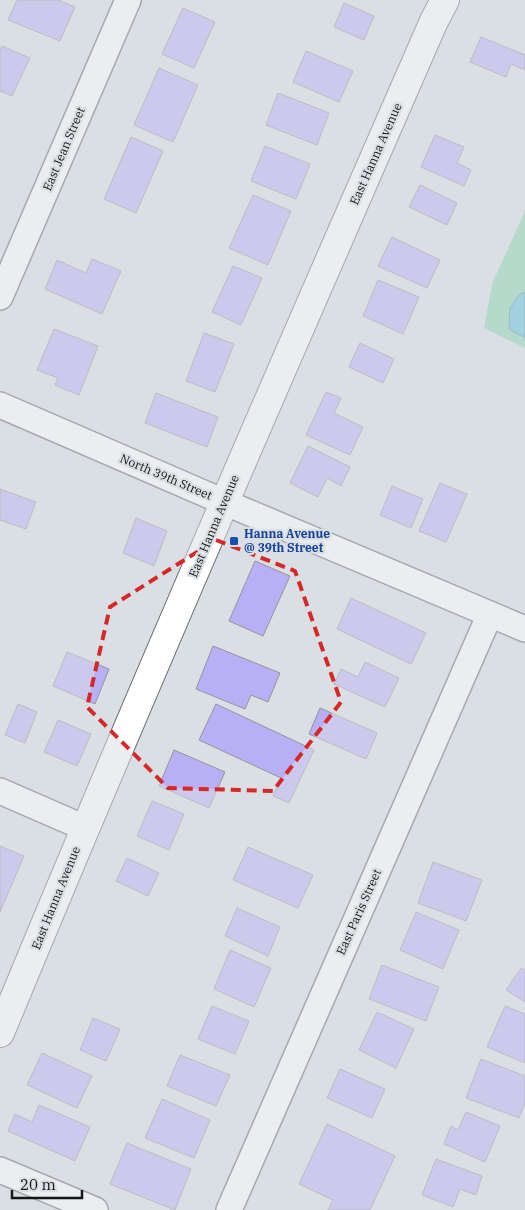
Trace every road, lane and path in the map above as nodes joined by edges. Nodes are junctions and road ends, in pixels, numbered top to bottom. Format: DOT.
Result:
graph roads {
  1 [pos="128,0"];
  2 [pos="439,7"];
  3 [pos="0,298"];
  4 [pos="0,405"];
  5 [pos="224,502"];
  6 [pos="490,614"];
  7 [pos="525,629"];
  8 [pos="0,791"];
  9 [pos="85,828"];
  10 [pos="0,1033"];
  11 [pos="0,1170"];
  12 [pos="95,1210"];
  13 [pos="229,1210"];
  1 -- 3 [label="street, East Jean Street"];
  2 -- 5 [label="street, East Hanna Avenue"];
  4 -- 5 [label="street, North 39th Street"];
  5 -- 6 [label="street, North 39th Street"];
  5 -- 9 [label="street, East Hanna Avenue"];
  6 -- 7 [label="street, North 39th Street"];
  6 -- 13 [label="street, East Paris Street"];
  8 -- 9 [label="street"];
  9 -- 10 [label="street, East Hanna Avenue"];
  11 -- 12 [label="street"];
}
